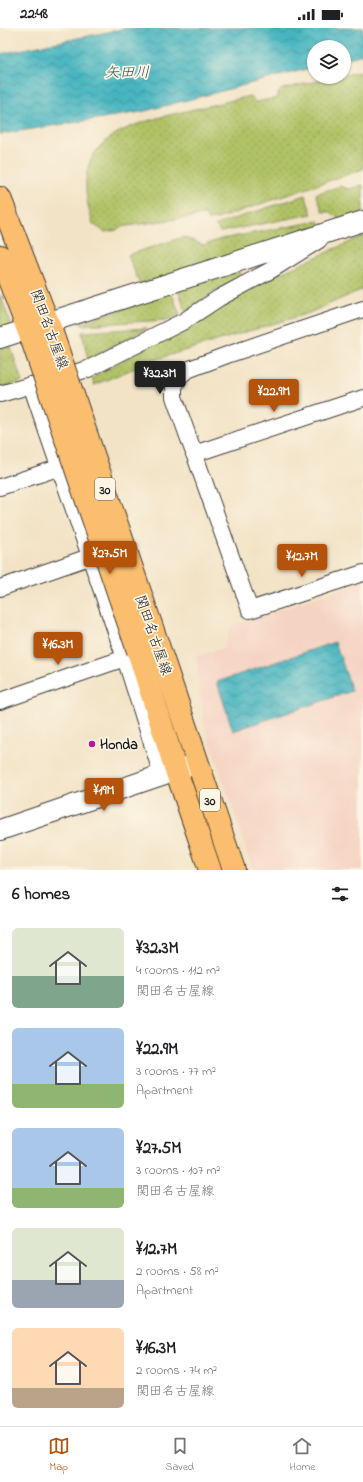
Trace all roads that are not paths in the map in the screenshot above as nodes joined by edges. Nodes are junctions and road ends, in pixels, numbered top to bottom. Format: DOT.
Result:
graph roads {
  1 [pos="0,198"];
  2 [pos="363,221"];
  3 [pos="333,231"];
  4 [pos="0,256"];
  5 [pos="363,309"];
  6 [pos="38,326"];
  7 [pos="0,338"];
  8 [pos="31,385"];
  9 [pos="0,394"];
  10 [pos="363,398"];
  11 [pos="194,454"];
  12 [pos="58,468"];
  13 [pos="0,487"];
  14 [pos="89,557"];
  15 [pos="363,573"];
  16 [pos="0,588"];
  17 [pos="140,652"];
  18 [pos="0,701"];
  19 [pos="197,763"];
  20 [pos="169,773"];
  21 [pos="0,830"];
  22 [pos="210,870"];
  23 [pos="234,870"];
  1 -- 6 [label="main road, 関田名古屋線 / 30"];
  2 -- 3 [label="street"];
  3 -- 6 [label="street"];
  3 -- 8 [label="street"];
  4 -- 6 [label="main road, 関田名古屋線 / 30"];
  5 -- 11 [label="street"];
  6 -- 7 [label="street"];
  6 -- 17 [label="main road, 関田名古屋線 / 30, bridge"];
  8 -- 9 [label="street"];
  8 -- 12 [label="street"];
  10 -- 11 [label="street"];
  11 -- 15 [label="street"];
  12 -- 13 [label="street"];
  12 -- 14 [label="street"];
  14 -- 16 [label="street"];
  14 -- 17 [label="street"];
  17 -- 18 [label="street"];
  17 -- 19 [label="main road, 関田名古屋線 / 30"];
  17 -- 20 [label="main road, 関田名古屋線 / 30"];
  19 -- 20 [label="street"];
  19 -- 23 [label="main road, 関田名古屋線 / 30"];
  20 -- 21 [label="street"];
  20 -- 22 [label="main road, 関田名古屋線 / 30"];
}
